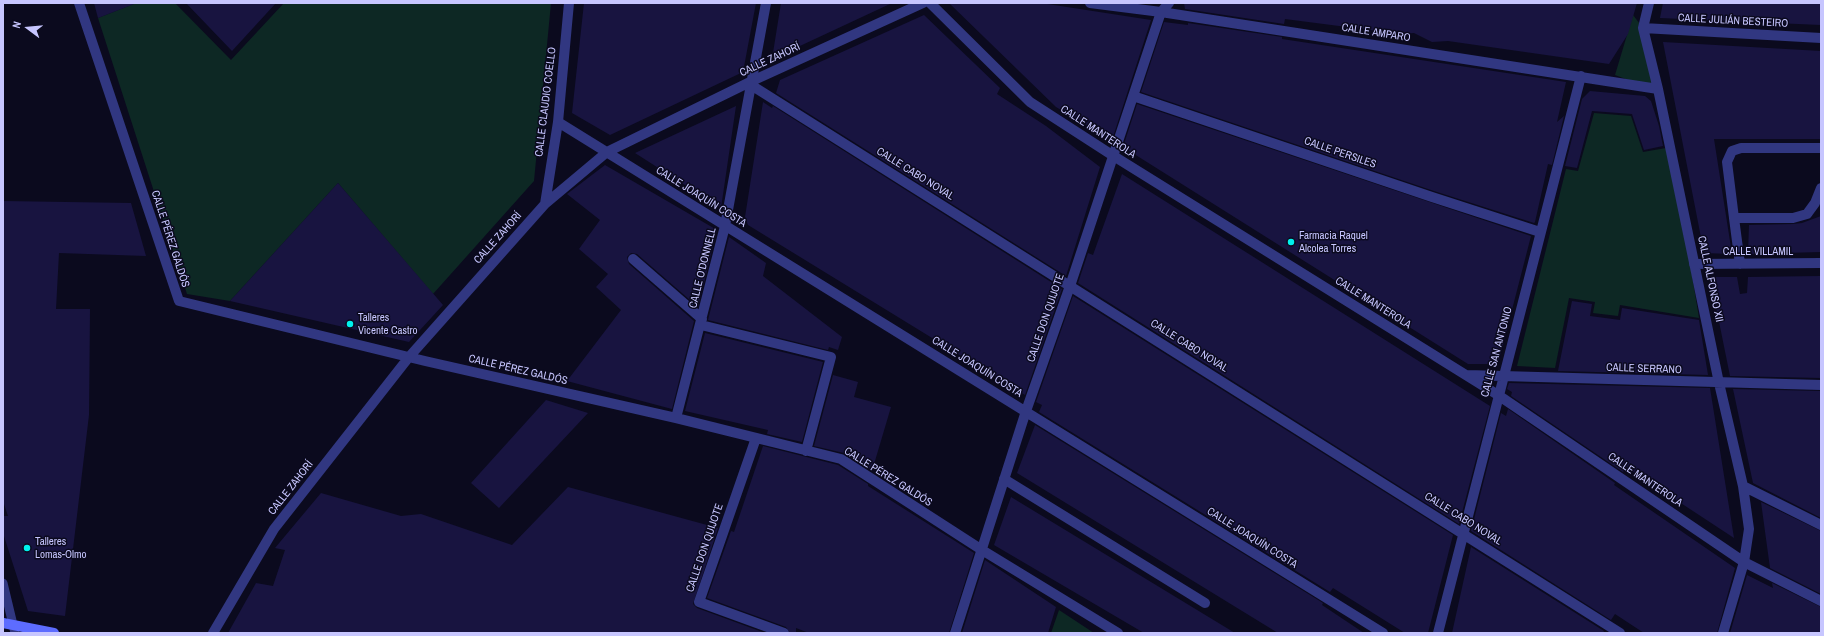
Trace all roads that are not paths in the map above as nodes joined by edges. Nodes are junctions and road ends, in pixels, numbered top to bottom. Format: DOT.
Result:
graph roads {
  1 [pos="79,3"];
  2 [pos="570,3"];
  3 [pos="766,3"];
  4 [pos="923,3"];
  5 [pos="930,3"];
  6 [pos="1090,3"];
  7 [pos="1169,3"];
  8 [pos="1649,3"];
  9 [pos="1161,12"];
  10 [pos="1643,28"];
  11 [pos="1821,38"];
  12 [pos="1581,76"];
  13 [pos="752,83"];
  14 [pos="1658,89"];
  15 [pos="1133,96"];
  16 [pos="558,122"];
  17 [pos="1821,148"];
  18 [pos="607,152"];
  19 [pos="1112,155"];
  20 [pos="1821,188"];
  21 [pos="545,204"];
  22 [pos="1734,218"];
  23 [pos="725,226"];
  24 [pos="1540,232"];
  25 [pos="633,259"];
  26 [pos="1821,263"];
  27 [pos="1694,264"];
  28 [pos="1740,264"];
  29 [pos="1070,286"];
  30 [pos="702,322"];
  31 [pos="409,357"];
  32 [pos="1467,375"];
  33 [pos="1503,377"];
  34 [pos="1719,383"];
  35 [pos="1821,385"];
  36 [pos="1498,395"];
  37 [pos="1026,411"];
  38 [pos="676,418"];
  39 [pos="756,438"];
  40 [pos="806,451"];
  41 [pos="1004,479"];
  42 [pos="1743,486"];
  43 [pos="1821,524"];
  44 [pos="1463,533"];
  45 [pos="982,550"];
  46 [pos="1744,562"];
  47 [pos="3,583"];
  48 [pos="1821,601"];
  49 [pos="1205,603"];
  50 [pos="10,627"];
  51 [pos="1615,632"];
  52 [pos="54,633"];
  53 [pos="213,633"];
  54 [pos="784,633"];
  55 [pos="954,633"];
  56 [pos="1118,633"];
  57 [pos="1383,633"];
  58 [pos="1438,633"];
  59 [pos="1723,633"];
  1 -- 31 [label="street, CALLE PÉREZ GALDÓS"];
  2 -- 16 [label="street, CALLE CLAUDIO COELLO"];
  3 -- 13 [label="street, CALLE O'DONNELL"];
  4 -- 13 [label="street, CALLE ZAHORÍ"];
  5 -- 19 [label="street, CALLE MANTEROLA"];
  6 -- 9 [label="street, CALLE AMPARO"];
  7 -- 9 [label="street"];
  8 -- 10 [label="street, CALLE ALFONSO XII"];
  9 -- 12 [label="street, CALLE AMPARO"];
  9 -- 15 [label="street, CALLE DON QUIJOTE"];
  10 -- 11 [label="street, CALLE JULIÁN BESTEIRO"];
  10 -- 14 [label="street, CALLE ALFONSO XII"];
  12 -- 14 [label="street, CALLE AMPARO"];
  12 -- 24 [label="street, CALLE SAN ANTONIO"];
  13 -- 18 [label="street, CALLE ZAHORÍ"];
  13 -- 23 [label="street, CALLE O'DONNELL"];
  13 -- 29 [label="street, CALLE CABO NOVAL"];
  14 -- 27 [label="street, CALLE ALFONSO XII"];
  15 -- 19 [label="street, CALLE DON QUIJOTE"];
  15 -- 24 [label="street, CALLE PERSILES"];
  16 -- 18 [label="street, CALLE JOAQUÍN COSTA"];
  16 -- 21 [label="street, CALLE CLAUDIO COELLO"];
  17 -- 22 [label="street"];
  18 -- 21 [label="street, CALLE ZAHORÍ"];
  18 -- 23 [label="street, CALLE JOAQUÍN COSTA"];
  19 -- 29 [label="street, CALLE DON QUIJOTE"];
  19 -- 32 [label="street, CALLE MANTEROLA"];
  20 -- 22 [label="street"];
  21 -- 31 [label="street, CALLE ZAHORÍ"];
  22 -- 28 [label="street"];
  23 -- 30 [label="street, CALLE O'DONNELL"];
  23 -- 37 [label="street, CALLE JOAQUÍN COSTA"];
  24 -- 33 [label="street, CALLE SAN ANTONIO"];
  25 -- 30 [label="street"];
  26 -- 28 [label="street, CALLE VILLAMIL"];
  27 -- 28 [label="street, CALLE VILLAMIL"];
  27 -- 34 [label="street, CALLE ALFONSO XII"];
  29 -- 37 [label="street, CALLE DON QUIJOTE"];
  29 -- 44 [label="street, CALLE CABO NOVAL"];
  30 -- 38 [label="street, CALLE O'DONNELL"];
  30 -- 40 [label="street"];
  31 -- 38 [label="street, CALLE PÉREZ GALDÓS"];
  31 -- 53 [label="street, CALLE ZAHORÍ"];
  32 -- 33 [label="street, CALLE SERRANO"];
  32 -- 36 [label="street, CALLE MANTEROLA"];
  33 -- 34 [label="street, CALLE SERRANO"];
  33 -- 36 [label="street, CALLE SAN ANTONIO"];
  34 -- 35 [label="street, CALLE SERRANO"];
  34 -- 42 [label="street, CALLE ALFONSO XII"];
  36 -- 44 [label="street, CALLE SAN ANTONIO"];
  36 -- 46 [label="street, CALLE MANTEROLA"];
  37 -- 41 [label="street, CALLE DON QUIJOTE"];
  37 -- 57 [label="street, CALLE JOAQUÍN COSTA"];
  38 -- 39 [label="street, CALLE PÉREZ GALDÓS"];
  39 -- 40 [label="street, CALLE PÉREZ GALDÓS"];
  39 -- 54 [label="street, CALLE DON QUIJOTE"];
  40 -- 45 [label="street, CALLE PÉREZ GALDÓS"];
  41 -- 45 [label="street, CALLE DON QUIJOTE"];
  41 -- 49 [label="street"];
  42 -- 43 [label="street"];
  42 -- 46 [label="street, CALLE ALFONSO XII"];
  44 -- 51 [label="street, CALLE CABO NOVAL"];
  44 -- 58 [label="street, CALLE SAN ANTONIO"];
  45 -- 55 [label="street, CALLE DON QUIJOTE"];
  45 -- 56 [label="street, CALLE PÉREZ GALDÓS"];
  46 -- 48 [label="street, CALLE MANTEROLA"];
  46 -- 59 [label="street, CALLE ALFONSO XII"];
  47 -- 50 [label="lane"];
  50 -- 52 [label="street"];
}
